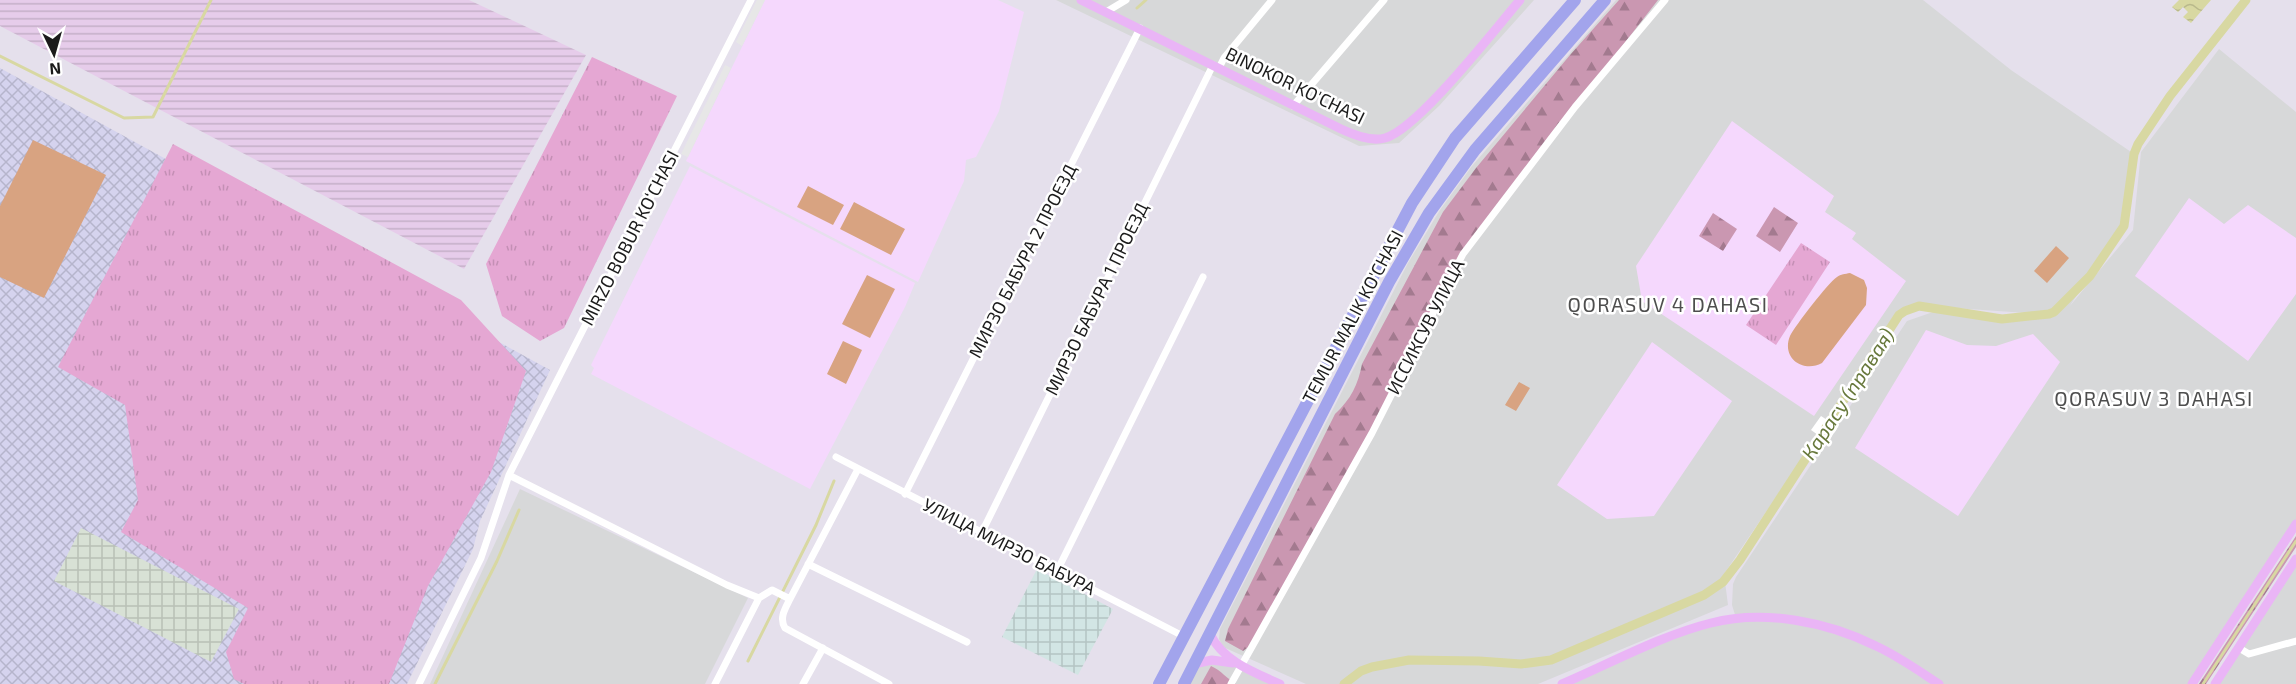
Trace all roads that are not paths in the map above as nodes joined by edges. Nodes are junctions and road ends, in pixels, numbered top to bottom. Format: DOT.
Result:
graph roads {
  1 [pos="751,0"];
  2 [pos="1081,0"];
  3 [pos="1272,0"];
  4 [pos="1384,0"];
  5 [pos="1521,0"];
  6 [pos="1575,0"];
  7 [pos="1605,0"];
  8 [pos="1665,0"];
  9 [pos="1122,1"];
  10 [pos="1106,12"];
  11 [pos="1140,28"];
  12 [pos="1216,66"];
  13 [pos="1293,105"];
  14 [pos="1203,277"];
  15 [pos="836,457"];
  16 [pos="858,469"];
  17 [pos="509,475"];
  18 [pos="905,494"];
  19 [pos="2296,524"];
  20 [pos="982,532"];
  21 [pos="2296,559"];
  22 [pos="808,564"];
  23 [pos="1057,572"];
  24 [pos="759,598"];
  25 [pos="790,599"];
  26 [pos="1210,634"];
  27 [pos="1183,636"];
  28 [pos="2296,641"];
  29 [pos="967,642"];
  30 [pos="823,648"];
  31 [pos="2239,648"];
  32 [pos="1194,664"];
  33 [pos="1242,666"];
  34 [pos="419,684"];
  35 [pos="715,684"];
  36 [pos="803,684"];
  37 [pos="888,684"];
  38 [pos="1159,684"];
  39 [pos="1184,684"];
  40 [pos="1231,684"];
  41 [pos="1280,684"];
  42 [pos="1562,684"];
  43 [pos="1939,684"];
  44 [pos="2192,684"];
  45 [pos="2215,684"];
  1 -- 17 [label="street, MIRZO BOBUR KO‘CHASI"];
  2 -- 10 [label="main road, BINOKOR KO'CHASI"];
  3 -- 12 [label="street, МИРЗО БАБУРА 1 ПРОЕЗД"];
  4 -- 13 [label="street"];
  5 -- 13 [label="main road, BINOKOR KO'CHASI"];
  6 -- 27 [label="highway, TEMUR MALIK KO'CHASI"];
  7 -- 26 [label="highway, TEMUR MALIK KO'CHASI"];
  8 -- 33 [label="street, ИССИКСУВ УЛИЦА"];
  9 -- 10 [label="street"];
  10 -- 11 [label="main road, BINOKOR KO'CHASI"];
  11 -- 12 [label="main road, BINOKOR KO'CHASI"];
  11 -- 18 [label="street, МИРЗО БАБУРА 2 ПРОЕЗД"];
  12 -- 13 [label="main road, BINOKOR KO'CHASI"];
  12 -- 20 [label="street, МИРЗО БАБУРА 1 ПРОЕЗД"];
  14 -- 23 [label="street"];
  15 -- 16 [label="street, УЛИЦА МИРЗО БАБУРА"];
  16 -- 18 [label="street, УЛИЦА МИРЗО БАБУРА"];
  16 -- 22 [label="street"];
  17 -- 24 [label="street"];
  17 -- 34 [label="street, MIRZO BOBUR KO‘CHASI"];
  18 -- 20 [label="street, УЛИЦА МИРЗО БАБУРА"];
  19 -- 44 [label="main road"];
  20 -- 23 [label="street, УЛИЦА МИРЗО БАБУРА"];
  21 -- 31 [label="main road"];
  22 -- 25 [label="street"];
  22 -- 29 [label="street"];
  23 -- 27 [label="street, УЛИЦА МИРЗО БАБУРА"];
  24 -- 25 [label="street"];
  24 -- 35 [label="street"];
  25 -- 30 [label="street"];
  26 -- 32 [label="highway, TEMUR MALIK KO'CHASI"];
  26 -- 33 [label="main road"];
  27 -- 38 [label="highway, TEMUR MALIK KO'CHASI"];
  28 -- 31 [label="street"];
  30 -- 36 [label="street"];
  30 -- 37 [label="street"];
  31 -- 45 [label="main road"];
  32 -- 33 [label="main road"];
  32 -- 39 [label="highway, TEMUR MALIK KO'CHASI"];
  33 -- 40 [label="street, ИССИКСУВ УЛИЦА"];
  33 -- 41 [label="main road"];
  42 -- 43 [label="main road"];
}
